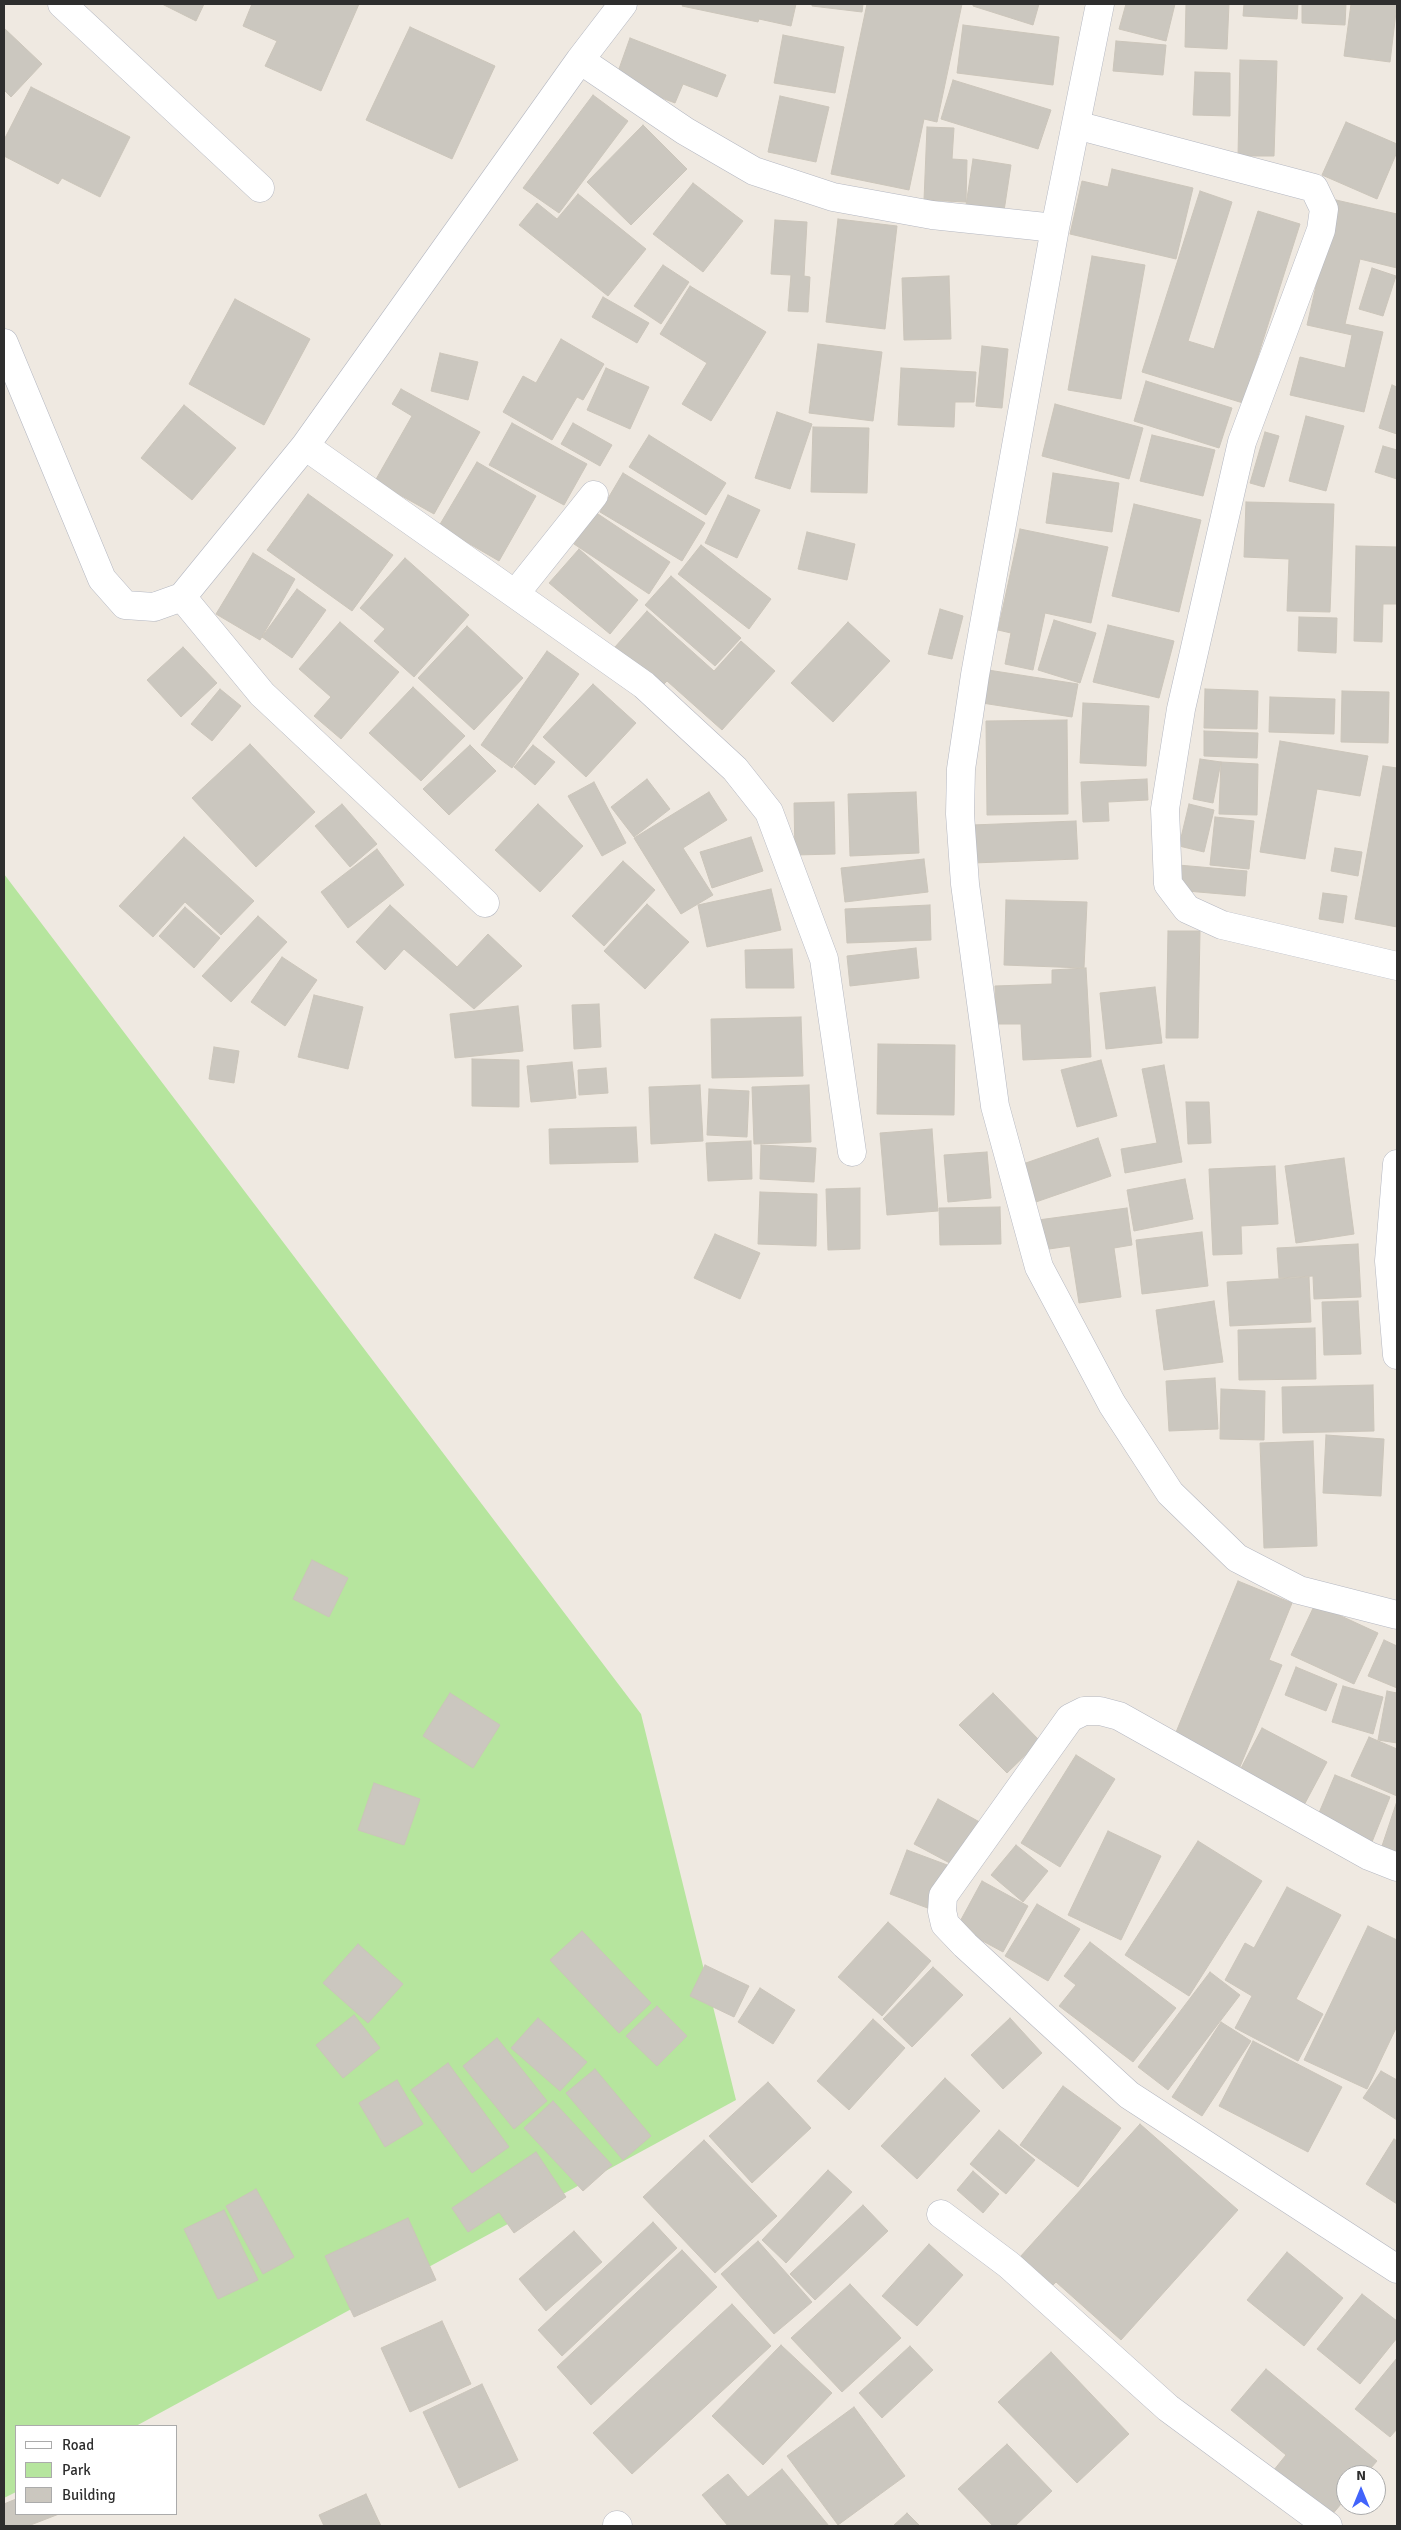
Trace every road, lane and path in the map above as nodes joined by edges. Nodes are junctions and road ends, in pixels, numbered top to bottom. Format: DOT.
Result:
graph roads {
  1 [pos="62,4"];
  2 [pos="623,4"];
  3 [pos="1100,4"];
  4 [pos="580,60"];
  5 [pos="1076,125"];
  6 [pos="260,188"];
  7 [pos="1055,228"];
  8 [pos="4,344"];
  9 [pos="305,446"];
  10 [pos="594,495"];
  11 [pos="515,594"];
  12 [pos="182,598"];
  13 [pos="485,904"];
  14 [pos="1397,966"];
  15 [pos="852,1152"];
  16 [pos="1397,1164"];
  17 [pos="1397,1355"];
  18 [pos="1397,1615"];
  19 [pos="1397,1867"];
  20 [pos="941,2214"];
  21 [pos="1397,2269"];
  22 [pos="1328,2526"];
  1 -- 6 [label="street"];
  2 -- 4 [label="street"];
  3 -- 5 [label="street"];
  4 -- 7 [label="street"];
  4 -- 9 [label="street"];
  5 -- 7 [label="street"];
  5 -- 14 [label="street"];
  7 -- 18 [label="street"];
  8 -- 12 [label="street"];
  9 -- 11 [label="street"];
  9 -- 12 [label="street"];
  10 -- 11 [label="street"];
  11 -- 15 [label="street"];
  12 -- 13 [label="street"];
  16 -- 17 [label="street"];
  19 -- 21 [label="street"];
  20 -- 22 [label="street"];
}
